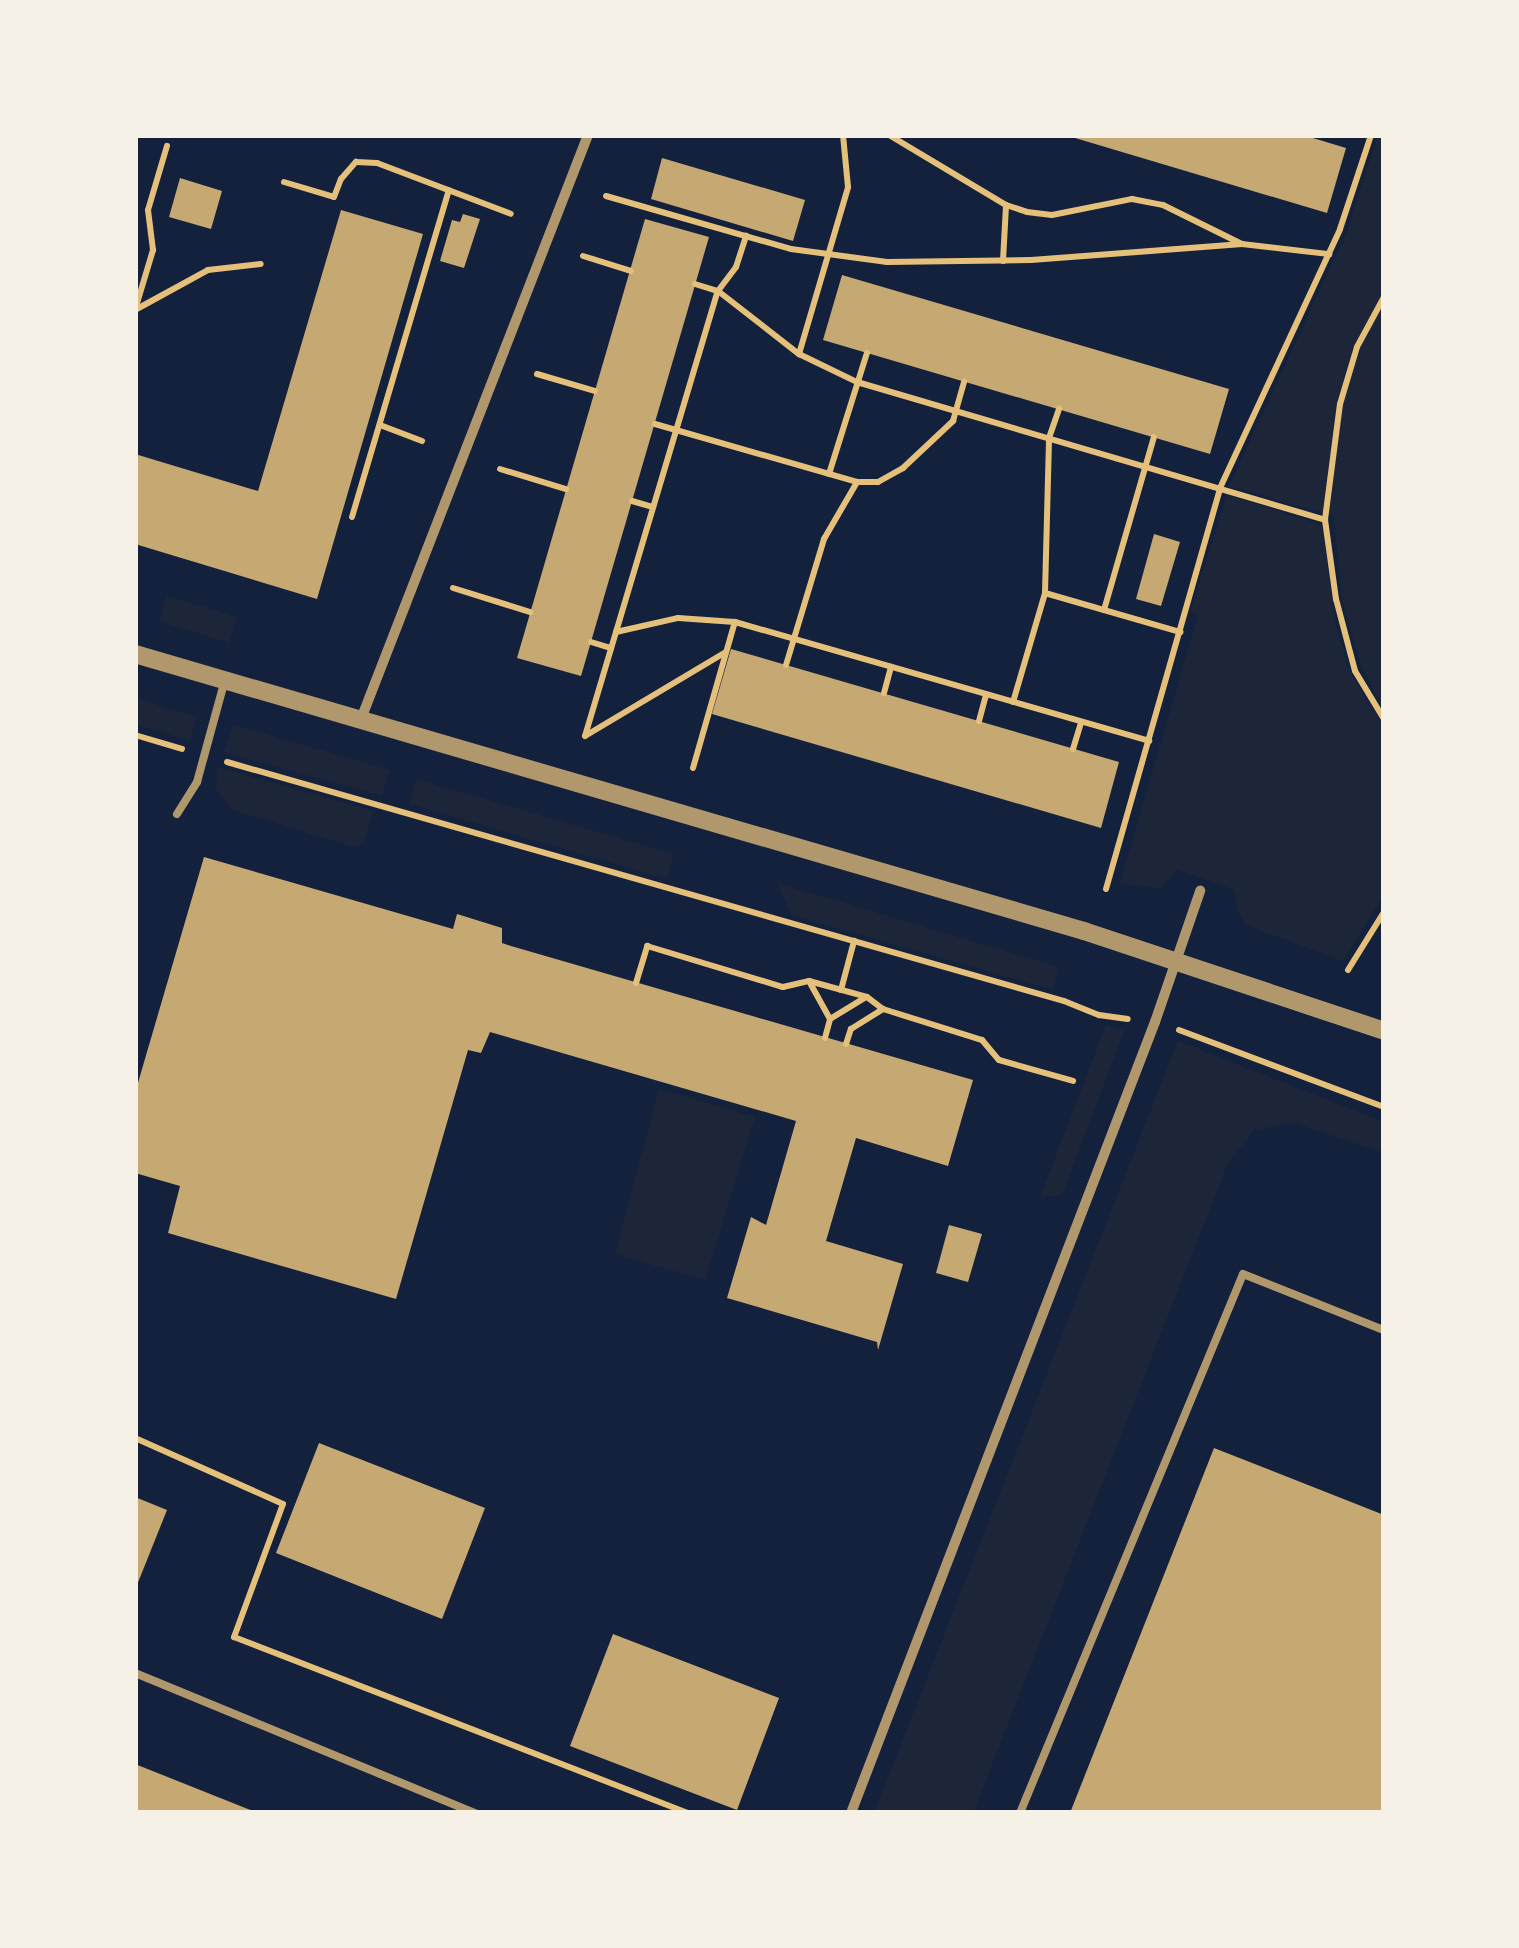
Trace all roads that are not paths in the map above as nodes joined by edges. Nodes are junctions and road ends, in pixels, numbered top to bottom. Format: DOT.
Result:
graph roads {
  1 [pos="588,135"];
  2 [pos="135,654"];
  3 [pos="225,679"];
  4 [pos="361,718"];
  5 [pos="177,814"];
  6 [pos="1200,891"];
  7 [pos="1176,960"];
  8 [pos="1384,1032"];
  9 [pos="1384,1330"];
  10 [pos="135,1672"];
  11 [pos="474,1813"];
  12 [pos="851,1813"];
  13 [pos="1020,1813"];
  1 -- 4 [label="street"];
  2 -- 3 [label="street"];
  3 -- 4 [label="street"];
  3 -- 5 [label="lane"];
  4 -- 7 [label="street"];
  6 -- 7 [label="street"];
  7 -- 8 [label="street"];
  7 -- 12 [label="street"];
  9 -- 13 [label="lane"];
  10 -- 11 [label="lane"];
}
